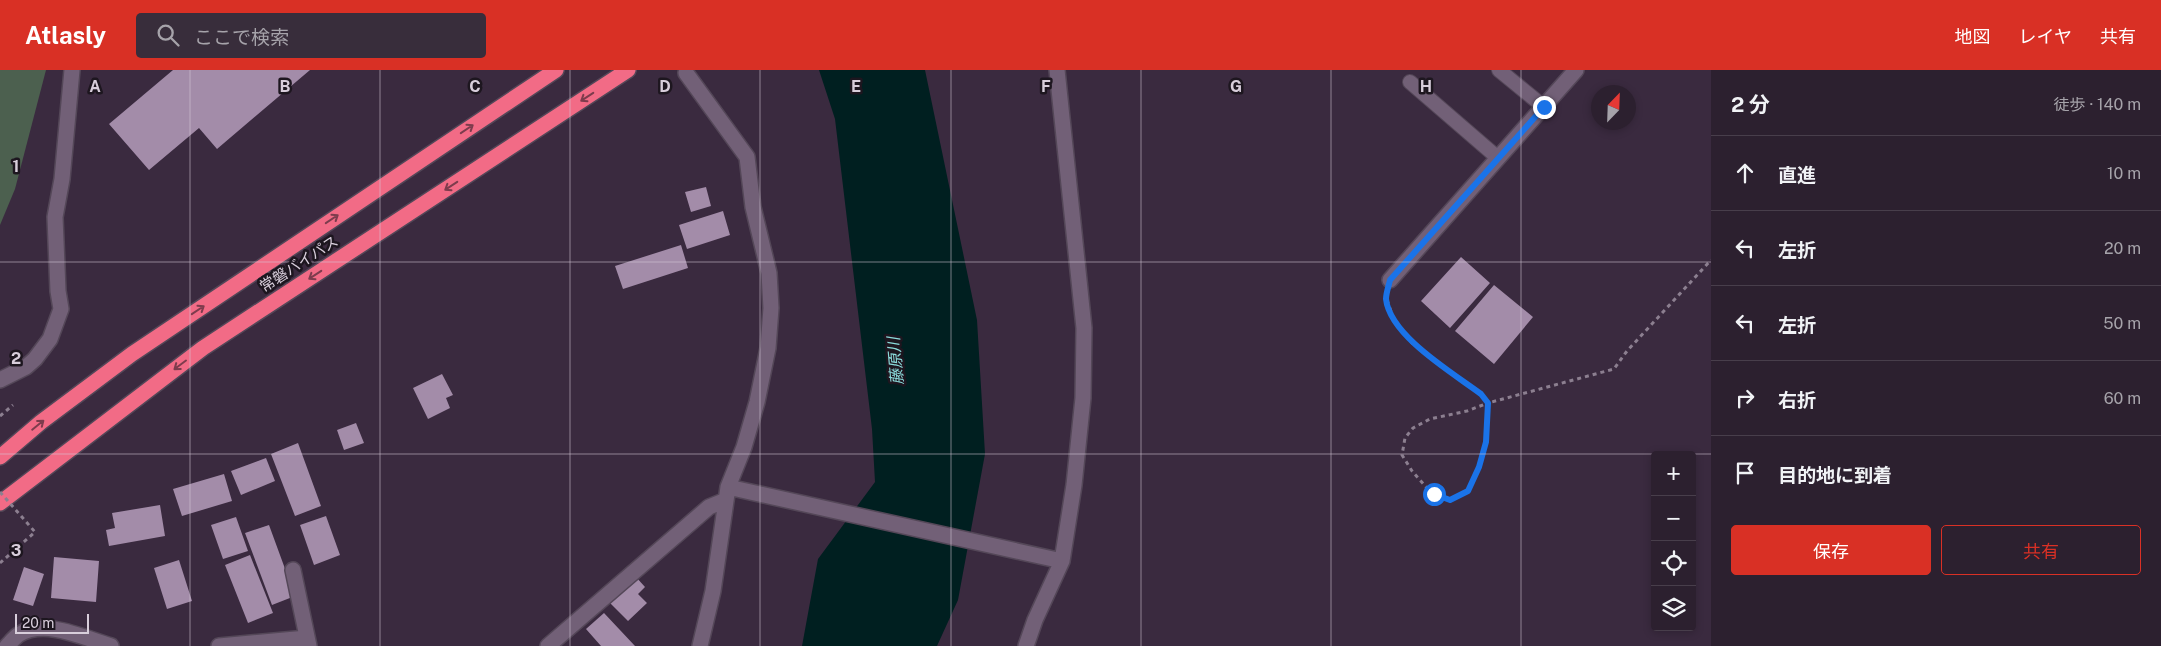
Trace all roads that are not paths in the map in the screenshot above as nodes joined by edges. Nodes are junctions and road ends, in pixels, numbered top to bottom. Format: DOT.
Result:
graph roads {
  1 [pos="72,70"];
  2 [pos="556,70"];
  3 [pos="628,70"];
  4 [pos="1057,70"];
  5 [pos="1499,70"];
  6 [pos="1576,70"];
  7 [pos="686,73"];
  8 [pos="1410,82"];
  9 [pos="1544,107"];
  10 [pos="1498,158"];
  11 [pos="1390,280"];
  12 [pos="0,380"];
  13 [pos="0,456"];
  14 [pos="727,493"];
  15 [pos="0,503"];
  16 [pos="1062,561"];
  17 [pos="293,570"];
  18 [pos="308,642"];
  19 [pos="7,646"];
  20 [pos="111,646"];
  21 [pos="220,646"];
  22 [pos="548,646"];
  23 [pos="700,646"];
  24 [pos="1026,646"];
  1 -- 12 [label="street"];
  13 -- 2 [label="highway, 常磐バイパス, one-way"];
  3 -- 15 [label="highway, 常磐バイパス, one-way"];
  4 -- 16 [label="street"];
  5 -- 9 [label="lane"];
  6 -- 9 [label="street"];
  7 -- 14 [label="street"];
  8 -- 10 [label="lane"];
  9 -- 10 [label="street"];
  10 -- 11 [label="street"];
  14 -- 16 [label="street"];
  14 -- 22 [label="street"];
  14 -- 23 [label="street"];
  16 -- 24 [label="street"];
  17 -- 18 [label="street"];
  18 -- 21 [label="street"];
  19 -- 20 [label="street"];
}
